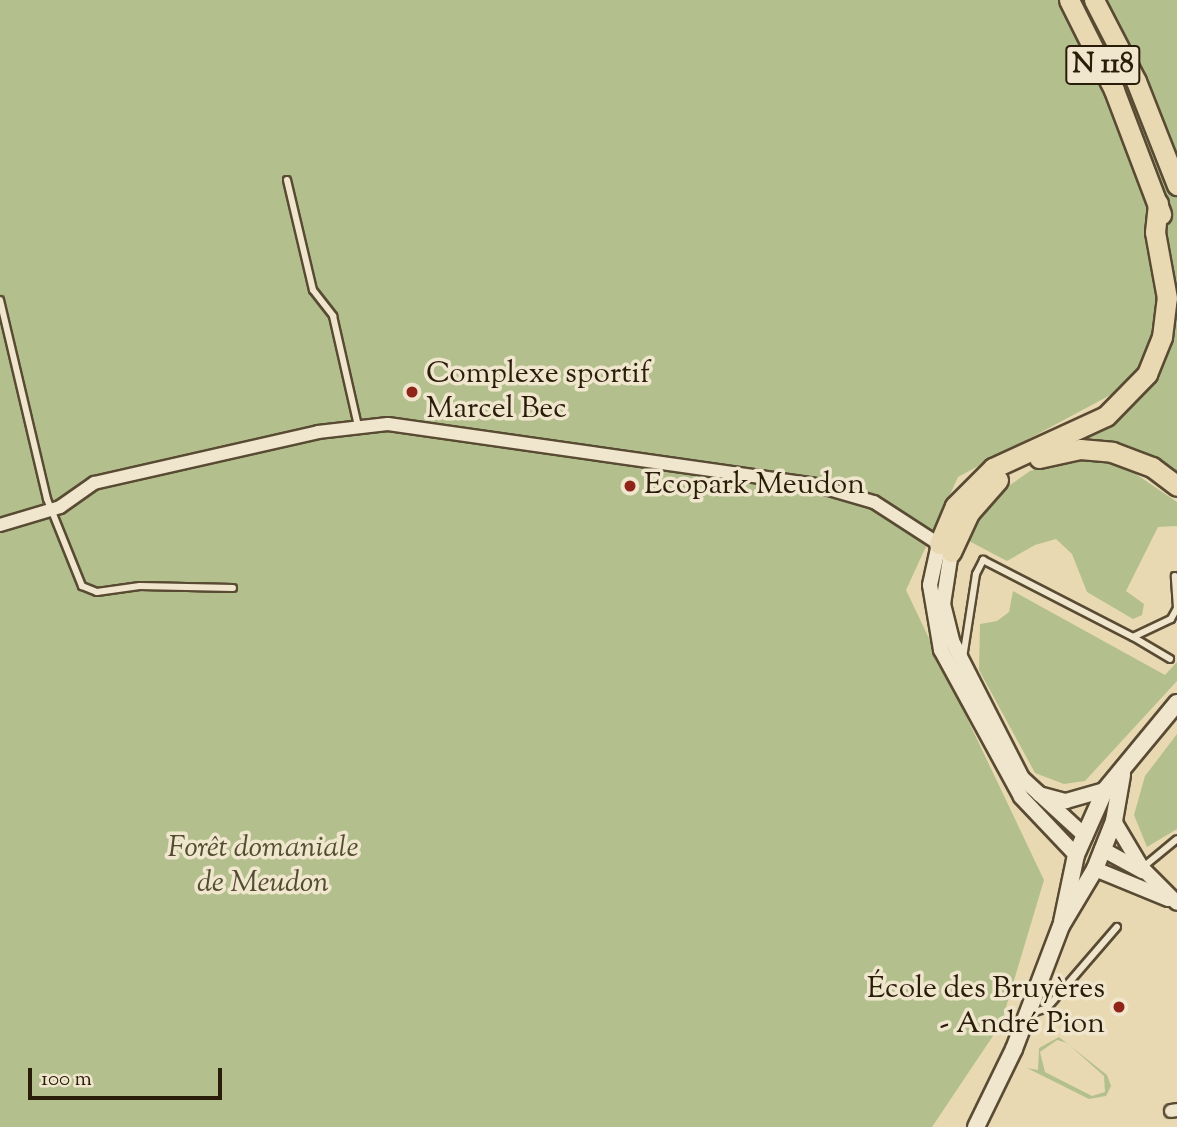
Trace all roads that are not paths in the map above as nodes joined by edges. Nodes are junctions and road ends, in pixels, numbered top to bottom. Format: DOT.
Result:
graph roads {
  1 [pos="1069,0"];
  2 [pos="1094,0"];
  3 [pos="287,180"];
  4 [pos="1177,185"];
  5 [pos="1158,203"];
  6 [pos="1177,269"];
  7 [pos="0,300"];
  8 [pos="358,426"];
  9 [pos="1177,486"];
  10 [pos="51,510"];
  11 [pos="0,525"];
  12 [pos="945,548"];
  13 [pos="1175,576"];
  14 [pos="233,588"];
  15 [pos="1133,637"];
  16 [pos="963,658"];
  17 [pos="1170,659"];
  18 [pos="1177,704"];
  19 [pos="1122,775"];
  20 [pos="1105,790"];
  21 [pos="1037,794"];
  22 [pos="1114,821"];
  23 [pos="1085,836"];
  24 [pos="1177,839"];
  25 [pos="1102,849"];
  26 [pos="1076,855"];
  27 [pos="1095,869"];
  28 [pos="1144,870"];
  29 [pos="1176,902"];
  30 [pos="1061,926"];
  31 [pos="1117,927"];
  32 [pos="1026,1014"];
  33 [pos="976,1127"];
  1 -- 5 [label="highway, N 118"];
  2 -- 4 [label="highway, N 118"];
  3 -- 8 [label="lane"];
  5 -- 6 [label="highway, N 118"];
  5 -- 12 [label="highway"];
  7 -- 10 [label="lane"];
  8 -- 10 [label="street"];
  8 -- 12 [label="street"];
  9 -- 12 [label="highway"];
  10 -- 11 [label="street"];
  10 -- 14 [label="lane"];
  12 -- 16 [label="street"];
  12 -- 26 [label="street"];
  13 -- 15 [label="lane"];
  15 -- 16 [label="lane"];
  15 -- 17 [label="lane"];
  16 -- 21 [label="street"];
  18 -- 19 [label="main road"];
  19 -- 20 [label="main road"];
  19 -- 22 [label="main road"];
  20 -- 21 [label="street"];
  20 -- 23 [label="main road"];
  21 -- 23 [label="street"];
  22 -- 25 [label="main road"];
  22 -- 28 [label="street"];
  23 -- 25 [label="main road"];
  23 -- 26 [label="main road"];
  24 -- 28 [label="lane"];
  25 -- 27 [label="main road"];
  25 -- 28 [label="street"];
  26 -- 27 [label="main road"];
  26 -- 30 [label="main road"];
  27 -- 29 [label="street"];
  27 -- 30 [label="main road"];
  28 -- 29 [label="street"];
  30 -- 32 [label="main road"];
  31 -- 32 [label="lane"];
  32 -- 33 [label="main road"];
}
